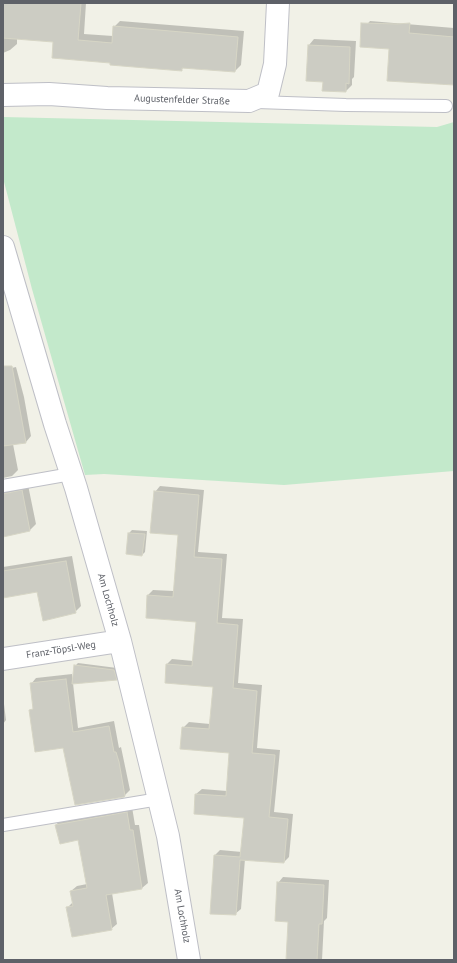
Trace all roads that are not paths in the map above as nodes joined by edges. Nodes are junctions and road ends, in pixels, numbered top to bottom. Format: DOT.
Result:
graph roads {
  1 [pos="278,3"];
  2 [pos="3,95"];
  3 [pos="249,101"];
  4 [pos="446,106"];
  5 [pos="3,247"];
  6 [pos="71,474"];
  7 [pos="3,486"];
  8 [pos="120,641"];
  9 [pos="3,659"];
  10 [pos="159,799"];
  11 [pos="3,825"];
  12 [pos="189,960"];
  1 -- 3 [label="street, Augustenfelder Straße"];
  2 -- 3 [label="street, Augustenfelder Straße"];
  3 -- 4 [label="lane"];
  5 -- 6 [label="street, Am Lochholz"];
  6 -- 7 [label="lane"];
  6 -- 8 [label="street, Am Lochholz"];
  8 -- 9 [label="street, Franz-Töpsl-Weg"];
  8 -- 10 [label="street, Am Lochholz"];
  10 -- 11 [label="lane"];
  10 -- 12 [label="street, Am Lochholz"];
}
